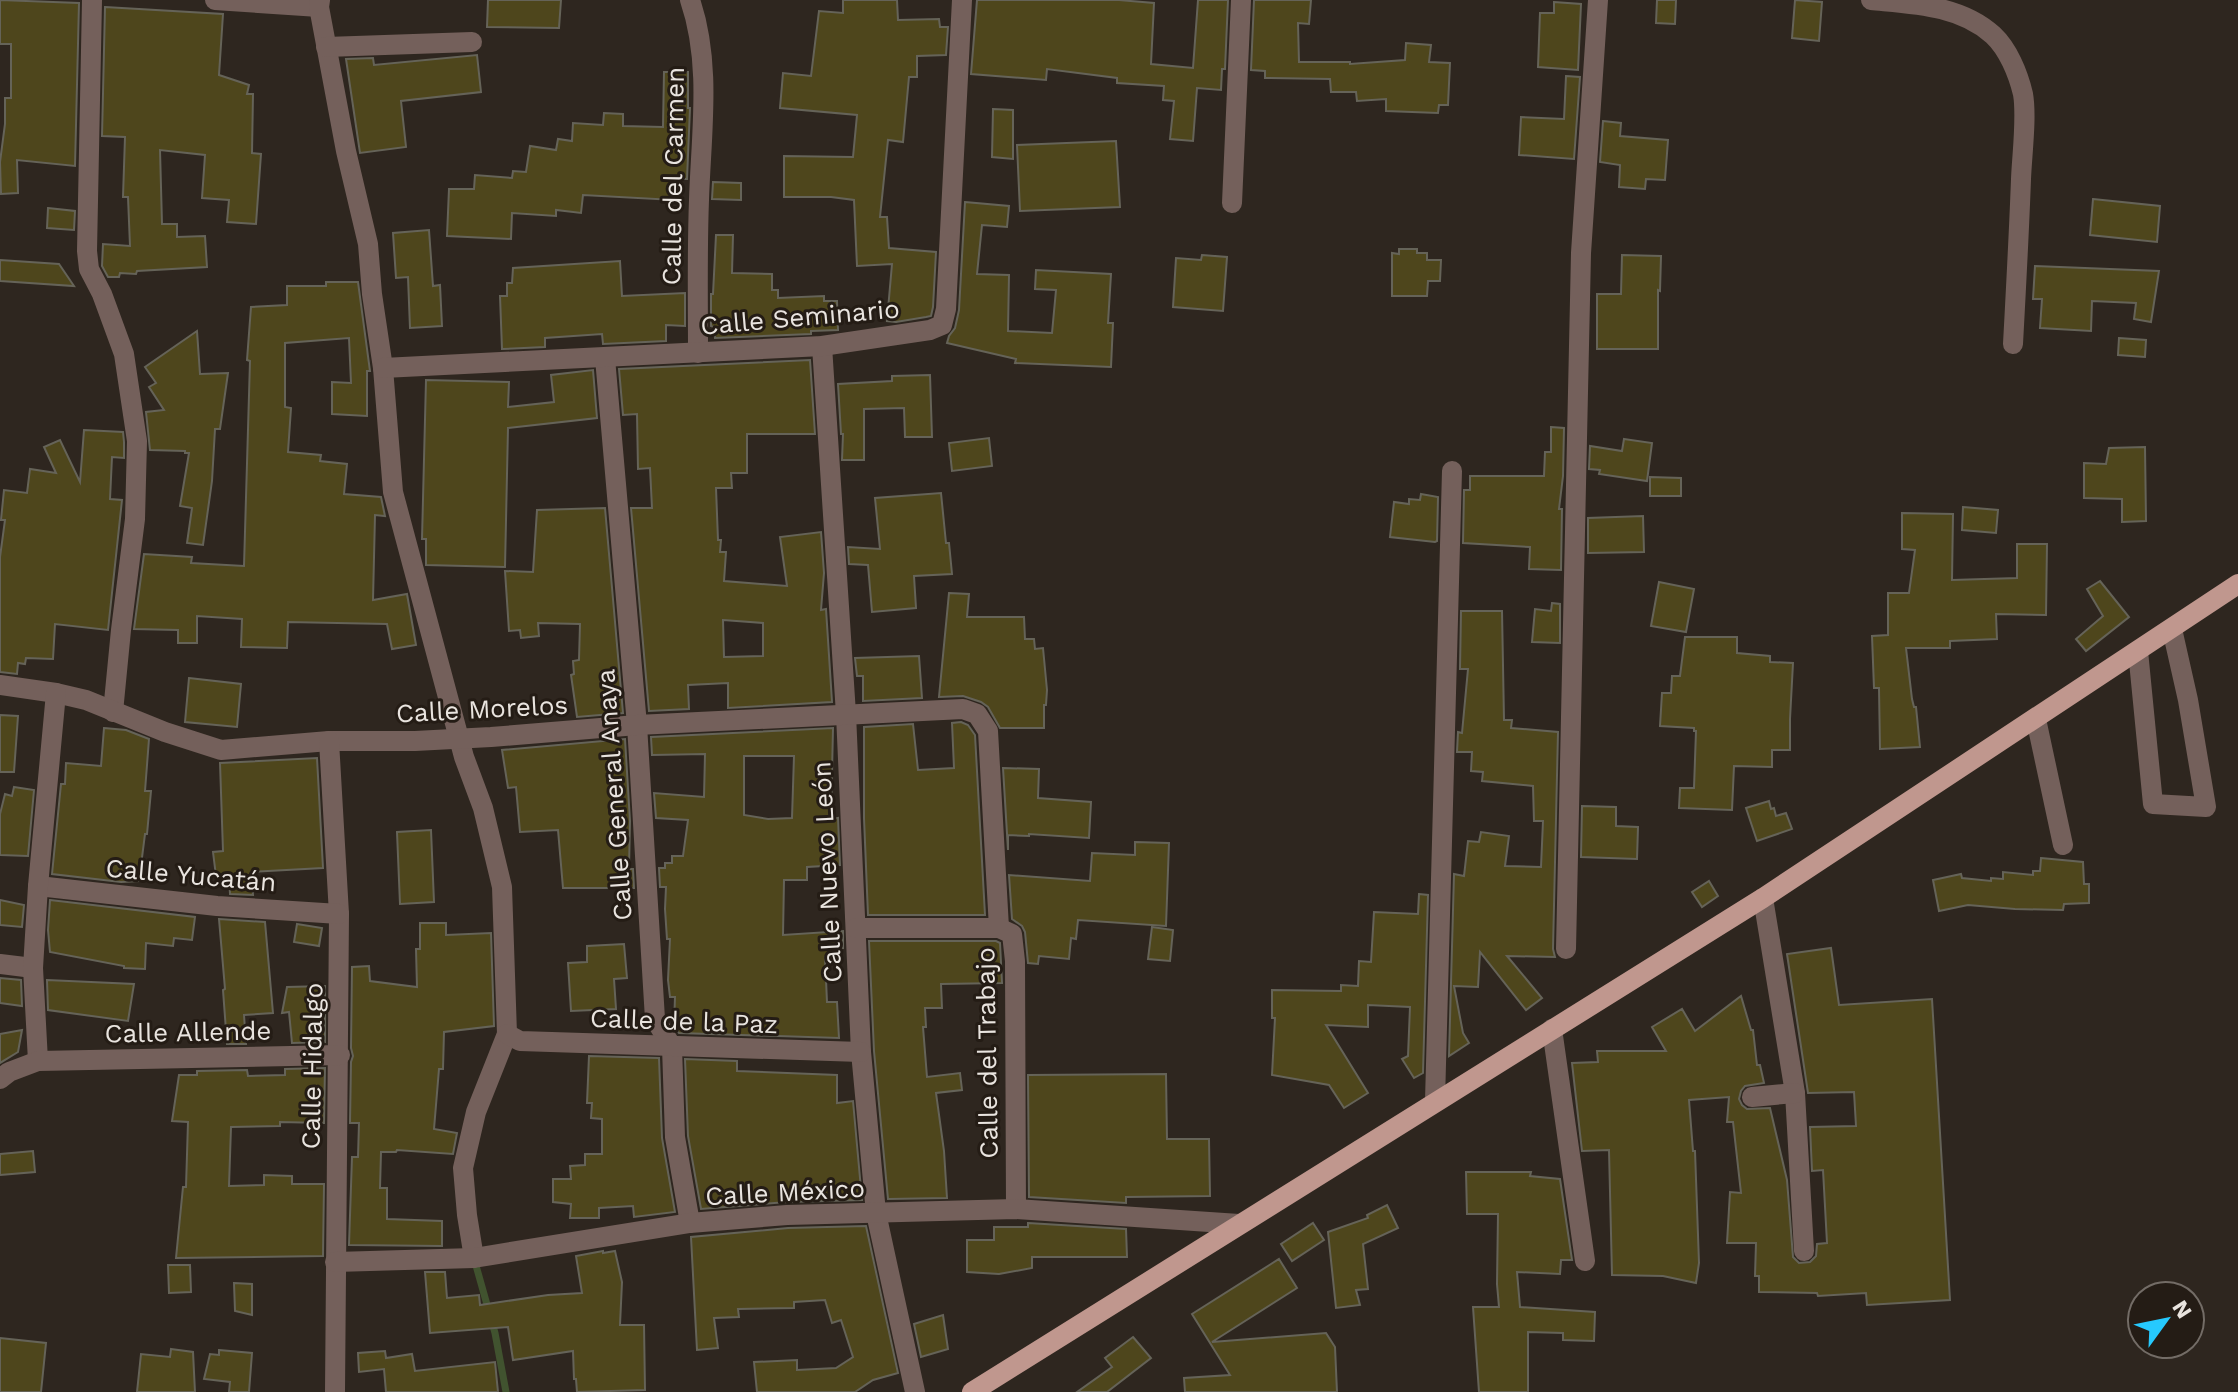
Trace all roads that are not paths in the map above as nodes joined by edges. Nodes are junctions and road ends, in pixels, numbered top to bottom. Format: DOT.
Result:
graph roads {
  1 [pos="92,0"];
  2 [pos="215,0"];
  3 [pos="690,0"];
  4 [pos="962,0"];
  5 [pos="1241,0"];
  6 [pos="1598,0"];
  7 [pos="1871,0"];
  8 [pos="319,4"];
  9 [pos="472,42"];
  10 [pos="326,47"];
  11 [pos="1232,203"];
  12 [pos="2013,344"];
  13 [pos="822,346"];
  14 [pos="698,353"];
  15 [pos="605,358"];
  16 [pos="383,368"];
  17 [pos="1452,471"];
  18 [pos="2238,584"];
  19 [pos="2172,629"];
  20 [pos="2138,651"];
  21 [pos="0,685"];
  22 [pos="56,693"];
  23 [pos="113,712"];
  24 [pos="846,714"];
  25 [pos="977,714"];
  26 [pos="2036,719"];
  27 [pos="637,725"];
  28 [pos="329,741"];
  29 [pos="2063,845"];
  30 [pos="38,886"];
  31 [pos="1763,898"];
  32 [pos="339,914"];
  33 [pos="856,928"];
  34 [pos="999,928"];
  35 [pos="1566,949"];
  36 [pos="0,964"];
  37 [pos="33,968"];
  38 [pos="1552,1029"];
  39 [pos="507,1034"];
  40 [pos="672,1047"];
  41 [pos="861,1052"];
  42 [pos="340,1055"];
  43 [pos="38,1061"];
  44 [pos="0,1079"];
  45 [pos="1795,1093"];
  46 [pos="1752,1097"];
  47 [pos="1435,1101"];
  48 [pos="1016,1209"];
  49 [pos="876,1213"];
  50 [pos="690,1223"];
  51 [pos="1239,1224"];
  52 [pos="1804,1251"];
  53 [pos="474,1258"];
  54 [pos="1585,1261"];
  55 [pos="335,1262"];
  56 [pos="335,1392"];
  57 [pos="915,1392"];
  58 [pos="972,1392"];
  1 -- 23 [label="street"];
  2 -- 8 [label="street"];
  3 -- 14 [label="street, Calle del Carmen"];
  4 -- 13 [label="street, Calle Seminario"];
  5 -- 11 [label="street"];
  6 -- 35 [label="street"];
  7 -- 12 [label="street"];
  8 -- 10 [label="street"];
  9 -- 10 [label="street"];
  10 -- 16 [label="street"];
  13 -- 14 [label="street, Calle Seminario"];
  13 -- 24 [label="street, Calle Nuevo León"];
  14 -- 15 [label="street, Calle Seminario"];
  15 -- 16 [label="street, Calle Seminario"];
  15 -- 27 [label="street, Calle General Anaya"];
  16 -- 39 [label="street"];
  17 -- 47 [label="street"];
  18 -- 19 [label="main road"];
  19 -- 20 [label="main road"];
  19 -- 20 [label="street"];
  20 -- 26 [label="main road"];
  21 -- 22 [label="street, Calle Morelos"];
  22 -- 23 [label="street, Calle Morelos"];
  22 -- 30 [label="street"];
  23 -- 28 [label="street, Calle Morelos"];
  24 -- 25 [label="street, Calle Morelos"];
  24 -- 27 [label="street, Calle Morelos"];
  24 -- 33 [label="street, Calle Nuevo León"];
  25 -- 34 [label="street, Calle del Trabajo"];
  26 -- 29 [label="street"];
  26 -- 31 [label="main road"];
  27 -- 28 [label="street, Calle Morelos"];
  27 -- 40 [label="street, Calle General Anaya"];
  28 -- 32 [label="street, Calle Hidalgo"];
  30 -- 32 [label="street, Calle Yucatán"];
  30 -- 37 [label="street"];
  31 -- 38 [label="main road"];
  31 -- 45 [label="street"];
  32 -- 42 [label="street, Calle Hidalgo"];
  33 -- 34 [label="street"];
  33 -- 41 [label="street, Calle Nuevo León"];
  34 -- 48 [label="street, Calle del Trabajo"];
  36 -- 37 [label="street"];
  37 -- 43 [label="street"];
  38 -- 47 [label="main road"];
  38 -- 54 [label="street"];
  39 -- 40 [label="street, Calle de la Paz"];
  39 -- 53 [label="street"];
  40 -- 41 [label="street, Calle de la Paz"];
  40 -- 50 [label="street, Calle General Anaya"];
  41 -- 49 [label="street, Calle Nuevo León"];
  42 -- 43 [label="street, Calle Allende"];
  42 -- 55 [label="street, Calle Hidalgo"];
  43 -- 44 [label="street"];
  45 -- 46 [label="street"];
  45 -- 52 [label="street"];
  47 -- 51 [label="main road"];
  48 -- 49 [label="street, Calle México"];
  48 -- 51 [label="street, Calle México"];
  49 -- 50 [label="street, Calle México"];
  49 -- 57 [label="street, Calle Nuevo León"];
  50 -- 53 [label="street, Calle México"];
  51 -- 58 [label="main road"];
  53 -- 55 [label="street, Calle México"];
  55 -- 56 [label="street, Calle Hidalgo"];
}
